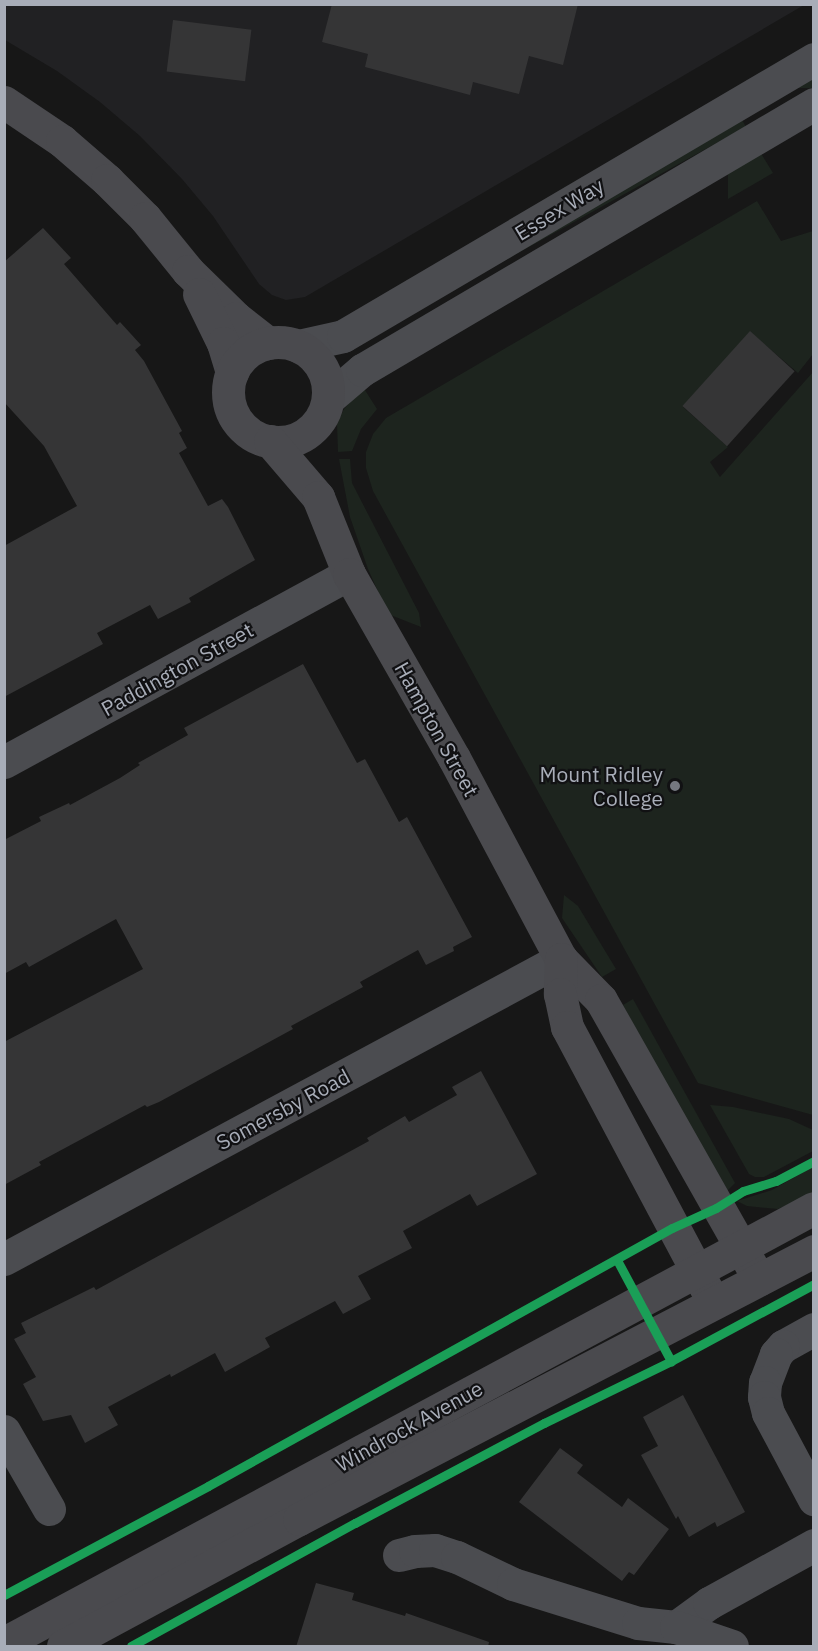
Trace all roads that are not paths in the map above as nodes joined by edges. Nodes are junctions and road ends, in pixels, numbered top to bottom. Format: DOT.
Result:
graph roads {
  1 [pos="813,59"];
  2 [pos="4,102"];
  3 [pos="813,104"];
  4 [pos="188,271"];
  5 [pos="283,345"];
  6 [pos="232,373"];
  7 [pos="322,411"];
  8 [pos="270,441"];
  9 [pos="318,498"];
  10 [pos="349,574"];
  11 [pos="4,762"];
  12 [pos="561,959"];
  13 [pos="813,1208"];
  14 [pos="740,1247"];
  15 [pos="813,1251"];
  16 [pos="4,1259"];
  17 [pos="696,1270"];
  18 [pos="759,1279"];
  19 [pos="714,1303"];
  20 [pos="813,1329"];
  21 [pos="4,1431"];
  22 [pos="813,1499"];
  23 [pos="49,1509"];
  24 [pos="813,1545"];
  25 [pos="399,1555"];
  26 [pos="676,1627"];
  27 [pos="4,1643"];
  28 [pos="63,1647"];
  29 [pos="732,1647"];
  1 -- 5 [label="street, Essex Way"];
  2 -- 4 [label="street"];
  3 -- 7 [label="street, Essex Way"];
  4 -- 5 [label="street"];
  4 -- 6 [label="street"];
  5 -- 6 [label="street"];
  5 -- 7 [label="street"];
  6 -- 8 [label="street"];
  7 -- 8 [label="street"];
  7 -- 9 [label="street, Hampton Street"];
  8 -- 9 [label="street, Hampton Street"];
  9 -- 10 [label="street, Hampton Street"];
  10 -- 11 [label="street, Paddington Street"];
  10 -- 12 [label="street, Hampton Street"];
  12 -- 14 [label="street, Hampton Street"];
  12 -- 16 [label="street, Somersby Road"];
  12 -- 17 [label="street, Hampton Street"];
  13 -- 14 [label="street, Windrock Avenue"];
  14 -- 17 [label="street, Windrock Avenue"];
  14 -- 18 [label="street, Hampton Street"];
  15 -- 18 [label="street, Windrock Avenue"];
  17 -- 19 [label="street, Hampton Street"];
  17 -- 27 [label="street, Windrock Avenue"];
  18 -- 19 [label="street, Windrock Avenue"];
  19 -- 28 [label="street, Windrock Avenue"];
  20 -- 22 [label="street"];
  21 -- 23 [label="street"];
  24 -- 26 [label="street"];
  25 -- 26 [label="street"];
  26 -- 29 [label="street"];
}
